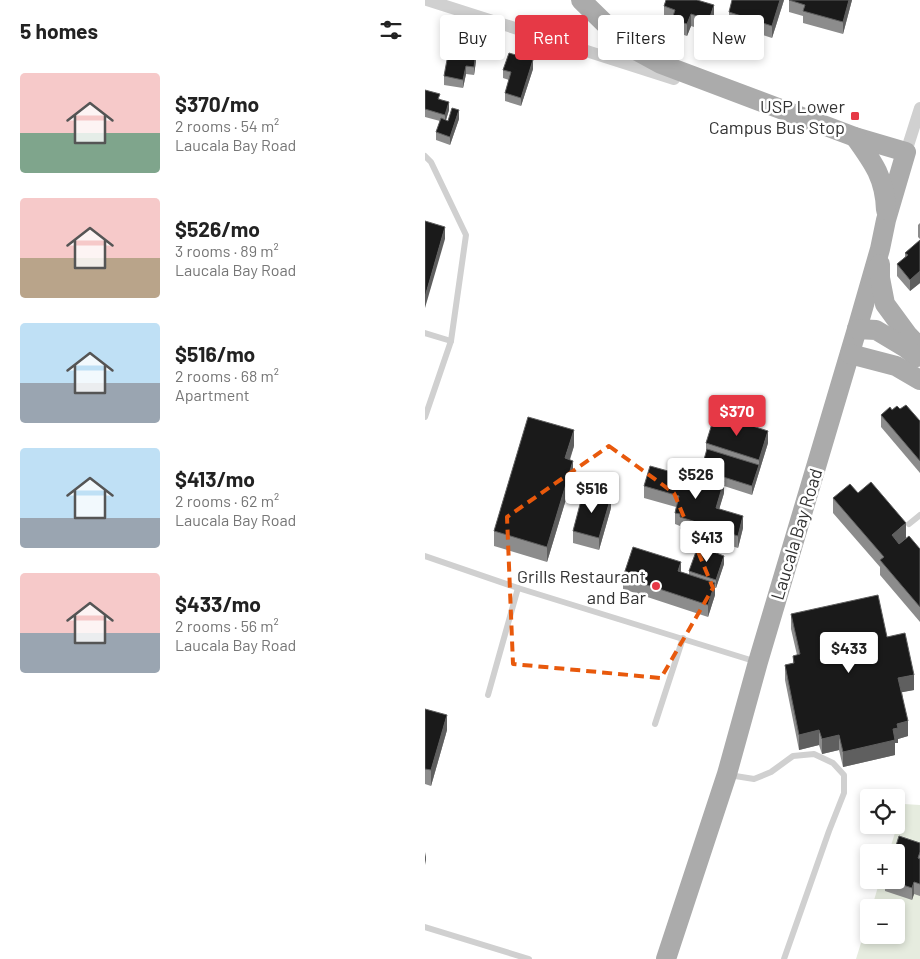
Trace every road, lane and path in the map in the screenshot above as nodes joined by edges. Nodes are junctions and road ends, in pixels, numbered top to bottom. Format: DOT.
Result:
graph roads {
  1 [pos="427,0"];
  2 [pos="581,0"];
  3 [pos="920,108"];
  4 [pos="846,134"];
  5 [pos="906,152"];
  6 [pos="425,156"];
  7 [pos="887,220"];
  8 [pos="880,250"];
  9 [pos="857,329"];
  10 [pos="425,333"];
  11 [pos="451,341"];
  12 [pos="920,348"];
  13 [pos="850,354"];
  14 [pos="920,359"];
  15 [pos="920,380"];
  16 [pos="425,417"];
  17 [pos="920,515"];
  18 [pos="909,524"];
  19 [pos="425,556"];
  20 [pos="518,588"];
  21 [pos="683,638"];
  22 [pos="758,662"];
  23 [pos="488,695"];
  24 [pos="655,724"];
  25 [pos="727,774"];
  26 [pos="425,927"];
  27 [pos="529,959"];
  28 [pos="666,959"];
  29 [pos="784,959"];
  1 -- 4 [label="street"];
  2 -- 4 [label="main road"];
  3 -- 5 [label="street, Laucala Bay Road"];
  4 -- 5 [label="main road"];
  4 -- 7 [label="main road"];
  5 -- 7 [label="main road, Laucala Bay Road"];
  6 -- 11 [label="lane"];
  7 -- 8 [label="main road, Laucala Bay Road"];
  8 -- 9 [label="main road, Laucala Bay Road"];
  8 -- 12 [label="main road"];
  9 -- 13 [label="main road, Laucala Bay Road"];
  9 -- 14 [label="main road"];
  10 -- 11 [label="lane"];
  11 -- 16 [label="lane"];
  13 -- 15 [label="main road"];
  13 -- 22 [label="main road, Laucala Bay Road"];
  17 -- 18 [label="lane"];
  19 -- 20 [label="lane"];
  20 -- 21 [label="lane"];
  20 -- 23 [label="lane"];
  21 -- 22 [label="lane"];
  21 -- 24 [label="lane"];
  22 -- 25 [label="main road, Laucala Bay Road"];
  25 -- 28 [label="main road, Laucala Bay Road"];
  25 -- 29 [label="lane"];
  26 -- 27 [label="lane"];
}
